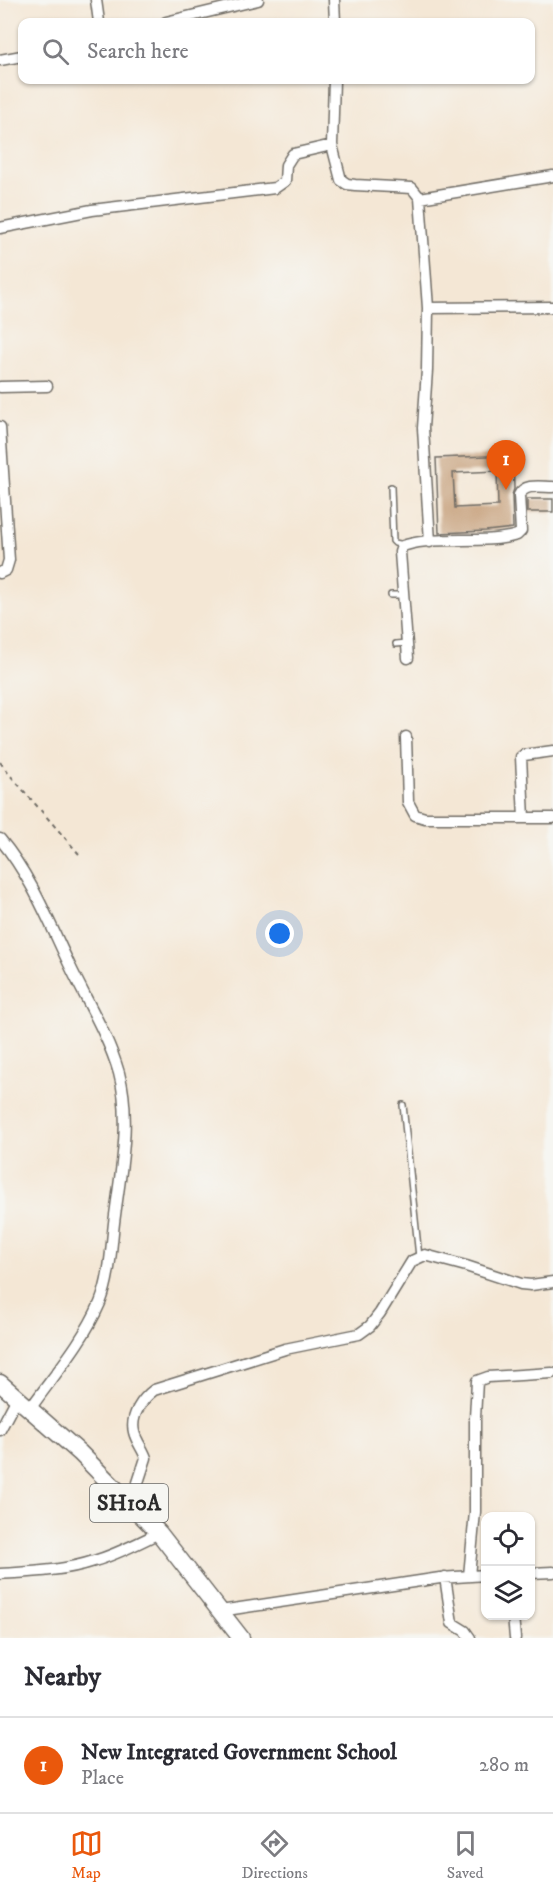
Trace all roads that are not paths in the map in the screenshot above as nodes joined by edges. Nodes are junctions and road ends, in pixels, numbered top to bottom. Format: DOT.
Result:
graph roads {
  1 [pos="96,0"];
  2 [pos="258,0"];
  3 [pos="334,0"];
  4 [pos="98,18"];
  5 [pos="183,18"];
  6 [pos="335,18"];
  7 [pos="18,57"];
  8 [pos="0,60"];
  9 [pos="334,84"];
  10 [pos="333,145"];
  11 [pos="553,176"];
  12 [pos="420,198"];
  13 [pos="0,228"];
  14 [pos="553,307"];
  15 [pos="428,308"];
  16 [pos="47,386"];
  17 [pos="0,387"];
  18 [pos="0,427"];
  19 [pos="391,487"];
  20 [pos="548,490"];
  21 [pos="430,542"];
  22 [pos="405,545"];
  23 [pos="0,573"];
  24 [pos="391,595"];
  25 [pos="403,595"];
  26 [pos="408,658"];
  27 [pos="405,737"];
  28 [pos="553,751"];
  29 [pos="524,818"];
  30 [pos="553,818"];
  31 [pos="0,839"];
  32 [pos="403,1105"];
  33 [pos="419,1257"];
  34 [pos="553,1282"];
  35 [pos="552,1373"];
  36 [pos="0,1383"];
  37 [pos="24,1404"];
  38 [pos="0,1430"];
  39 [pos="131,1504"];
  40 [pos="159,1533"];
  41 [pos="553,1572"];
  42 [pos="535,1573"];
  43 [pos="0,1574"];
  44 [pos="481,1575"];
  45 [pos="469,1576"];
  46 [pos="445,1577"];
  47 [pos="220,1611"];
  48 [pos="513,1620"];
  49 [pos="242,1638"];
  50 [pos="470,1638"];
  51 [pos="515,1638"];
  1 -- 4 [label="street"];
  2 -- 5 [label="street"];
  3 -- 6 [label="street"];
  7 -- 8 [label="street"];
  9 -- 10 [label="street"];
  10 -- 12 [label="street"];
  10 -- 13 [label="street"];
  11 -- 12 [label="street"];
  12 -- 15 [label="street"];
  14 -- 15 [label="street"];
  15 -- 21 [label="street"];
  16 -- 17 [label="street"];
  18 -- 23 [label="street"];
  19 -- 22 [label="lane"];
  20 -- 21 [label="street"];
  21 -- 22 [label="street"];
  22 -- 25 [label="street"];
  24 -- 25 [label="lane"];
  25 -- 26 [label="street"];
  27 -- 29 [label="street"];
  28 -- 29 [label="street"];
  29 -- 30 [label="street"];
  31 -- 37 [label="street"];
  32 -- 33 [label="lane"];
  33 -- 34 [label="street"];
  33 -- 39 [label="street"];
  35 -- 45 [label="street"];
  36 -- 37 [label="main road, SH10A"];
  37 -- 38 [label="street"];
  37 -- 39 [label="main road, SH10A"];
  39 -- 40 [label="main road, SH10A"];
  40 -- 43 [label="street"];
  40 -- 47 [label="main road, SH10A"];
  41 -- 42 [label="street"];
  44 -- 45 [label="street"];
  45 -- 46 [label="street"];
  46 -- 47 [label="street"];
  46 -- 50 [label="street"];
  47 -- 49 [label="main road, SH10A"];
  48 -- 51 [label="street"];
}
